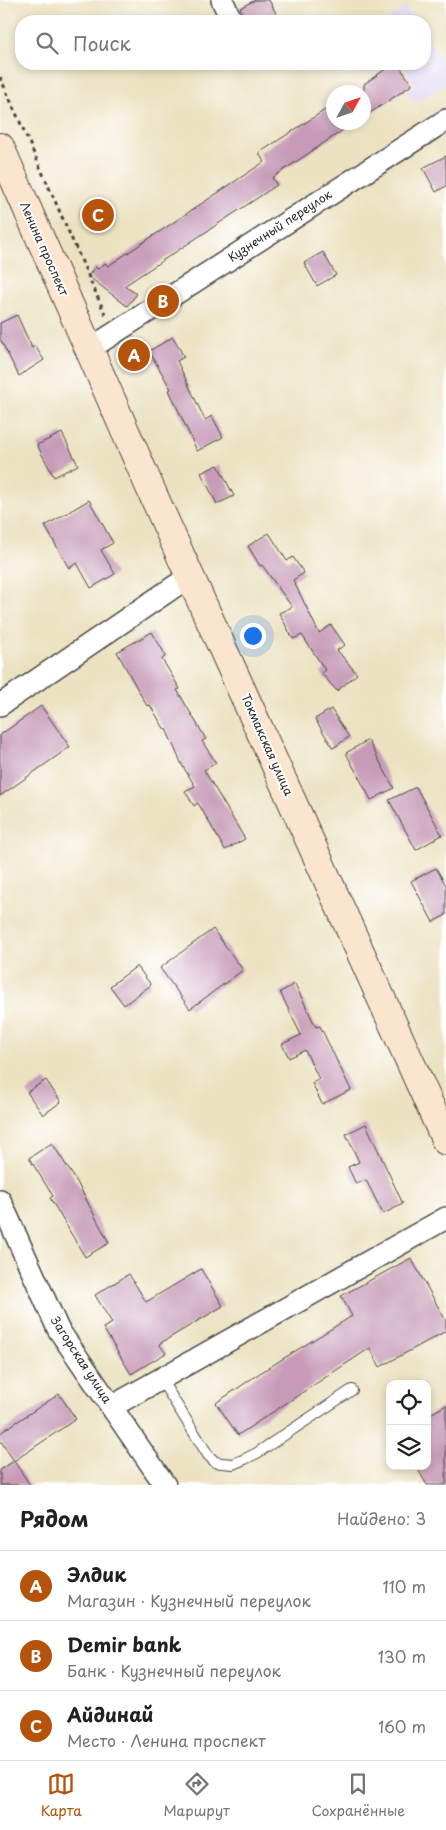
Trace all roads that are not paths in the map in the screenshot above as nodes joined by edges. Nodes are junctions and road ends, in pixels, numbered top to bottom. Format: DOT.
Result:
graph roads {
  1 [pos="446,120"];
  2 [pos="0,148"];
  3 [pos="88,350"];
  4 [pos="190,576"];
  5 [pos="0,705"];
  6 [pos="446,1141"];
  7 [pos="0,1200"];
  8 [pos="446,1218"];
  9 [pos="160,1378"];
  10 [pos="352,1390"];
  11 [pos="111,1406"];
  12 [pos="165,1485"];
  1 -- 3 [label="street, Кузнечный переулок"];
  2 -- 3 [label="main road, Ленина проспект"];
  3 -- 4 [label="main road, Токмакская улица"];
  4 -- 5 [label="street"];
  4 -- 6 [label="main road, Токмакская улица"];
  7 -- 11 [label="street, Загорская улица"];
  8 -- 9 [label="street"];
  9 -- 10 [label="lane"];
  9 -- 11 [label="street"];
  11 -- 12 [label="street, Загорская улица"];
}
